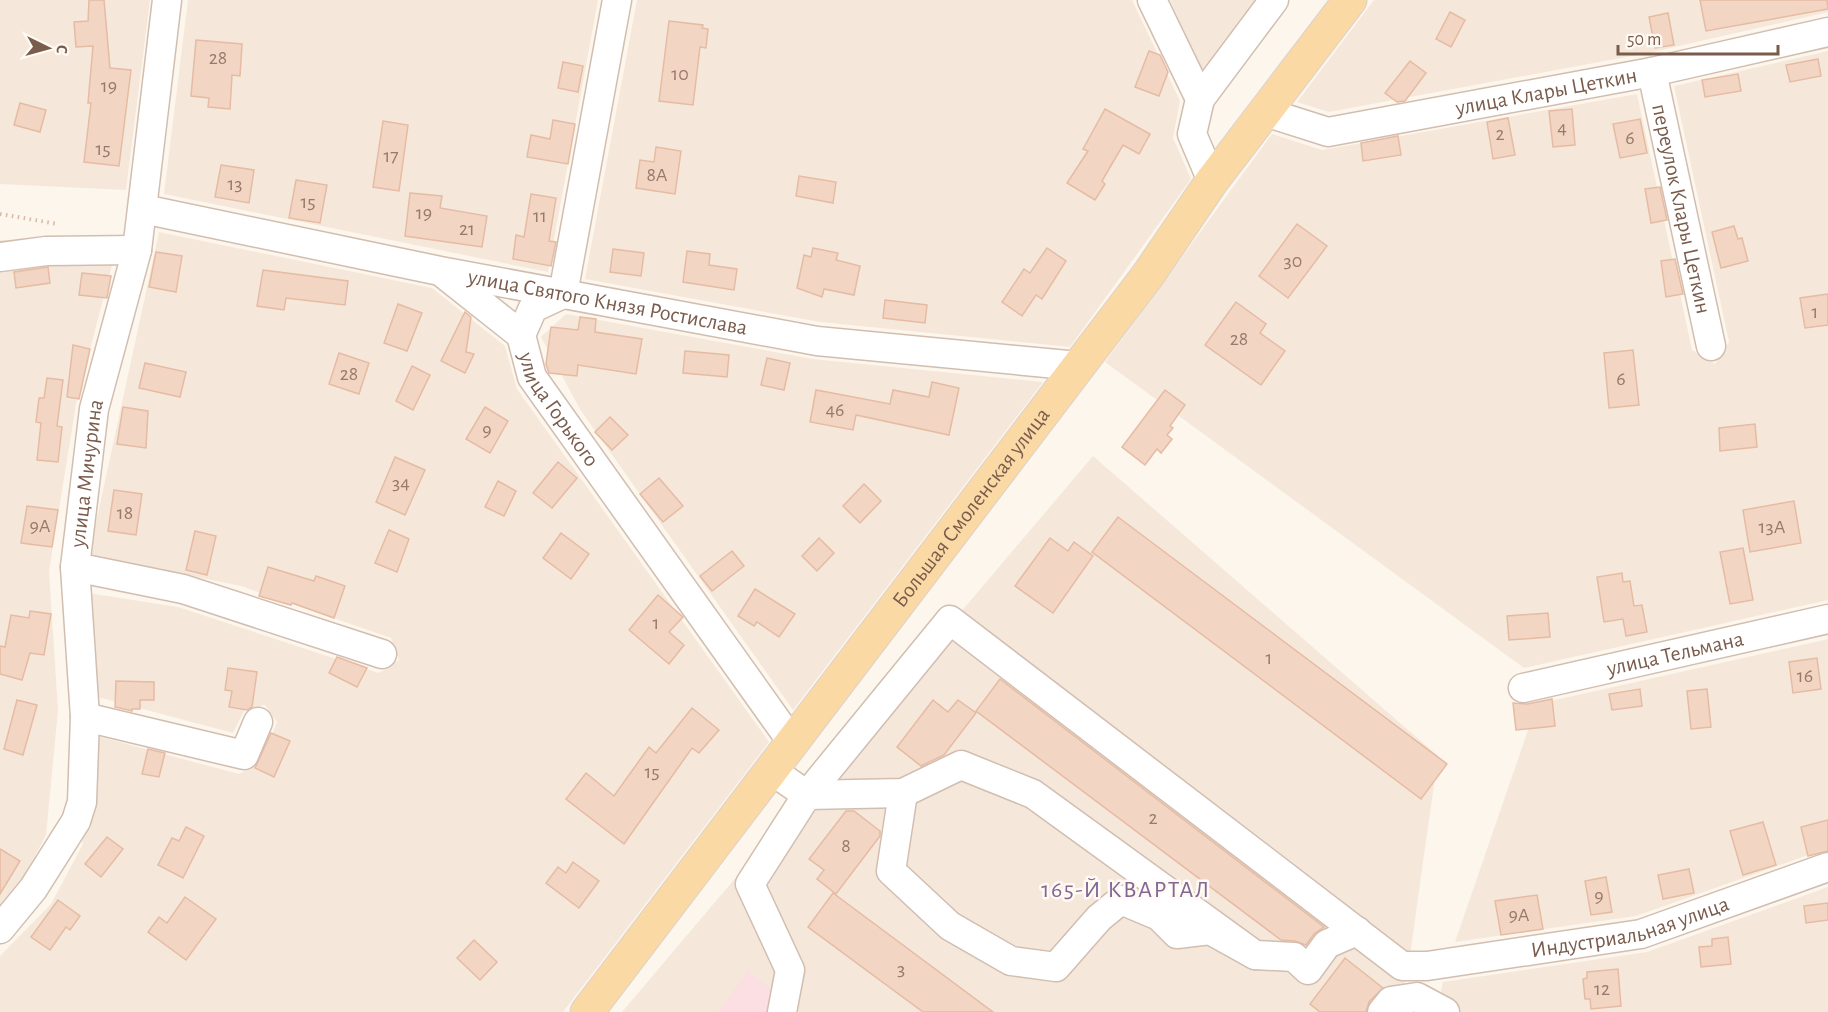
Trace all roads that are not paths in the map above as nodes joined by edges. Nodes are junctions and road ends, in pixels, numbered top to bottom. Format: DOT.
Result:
graph roads {
  1 [pos="167,0"];
  2 [pos="617,0"];
  3 [pos="1152,0"];
  4 [pos="1274,0"];
  5 [pos="1350,0"];
  6 [pos="1828,32"];
  7 [pos="1652,72"];
  8 [pos="1200,99"];
  9 [pos="1265,112"];
  10 [pos="1212,180"];
  11 [pos="143,209"];
  12 [pos="136,250"];
  13 [pos="0,257"];
  14 [pos="440,271"];
  15 [pos="563,294"];
  16 [pos="521,335"];
  17 [pos="1711,346"];
  18 [pos="1078,366"];
  19 [pos="75,567"];
  20 [pos="1827,623"];
  21 [pos="382,654"];
  22 [pos="1523,688"];
  23 [pos="85,717"];
  24 [pos="258,722"];
  25 [pos="792,742"];
  26 [pos="771,770"];
  27 [pos="903,793"];
  28 [pos="807,795"];
  29 [pos="1828,867"];
  30 [pos="0,929"];
  31 [pos="1357,932"];
  32 [pos="1255,955"];
  33 [pos="1427,966"];
  34 [pos="587,1012"];
  35 [pos="782,1012"];
  36 [pos="1382,1012"];
  1 -- 11 [label="street, улица Мичурина"];
  2 -- 15 [label="street"];
  3 -- 8 [label="street"];
  4 -- 8 [label="street"];
  5 -- 9 [label="main road, Большая Смоленская улица"];
  6 -- 7 [label="street, улица Клары Цеткин"];
  7 -- 9 [label="street, улица Клары Цеткин"];
  7 -- 17 [label="street, переулок Клары Цеткин"];
  8 -- 10 [label="street"];
  9 -- 10 [label="main road, Большая Смоленская улица"];
  10 -- 18 [label="main road, Большая Смоленская улица"];
  11 -- 12 [label="street, улица Мичурина"];
  11 -- 14 [label="street, улица Святого Князя Ростислава"];
  12 -- 13 [label="street"];
  12 -- 19 [label="street, улица Мичурина"];
  14 -- 15 [label="street, улица Святого Князя Ростислава"];
  14 -- 16 [label="street"];
  15 -- 16 [label="street, улица Горького"];
  15 -- 18 [label="street, улица Святого Князя Ростислава"];
  16 -- 25 [label="street, улица Горького"];
  18 -- 25 [label="main road, Большая Смоленская улица"];
  19 -- 21 [label="street"];
  19 -- 23 [label="street, улица Мичурина"];
  20 -- 22 [label="street, улица Тельмана"];
  23 -- 24 [label="street"];
  23 -- 30 [label="street, улица Мичурина"];
  25 -- 26 [label="main road, Большая Смоленская улица"];
  26 -- 28 [label="street"];
  26 -- 34 [label="main road, Большая Смоленская улица"];
  27 -- 28 [label="street"];
  27 -- 32 [label="street"];
  27 -- 32 [label="street"];
  28 -- 31 [label="street, Индустриальная улица"];
  28 -- 35 [label="street"];
  29 -- 33 [label="street, Индустриальная улица"];
  31 -- 32 [label="street"];
  31 -- 33 [label="street, Индустриальная улица"];
  33 -- 36 [label="street"];
}
